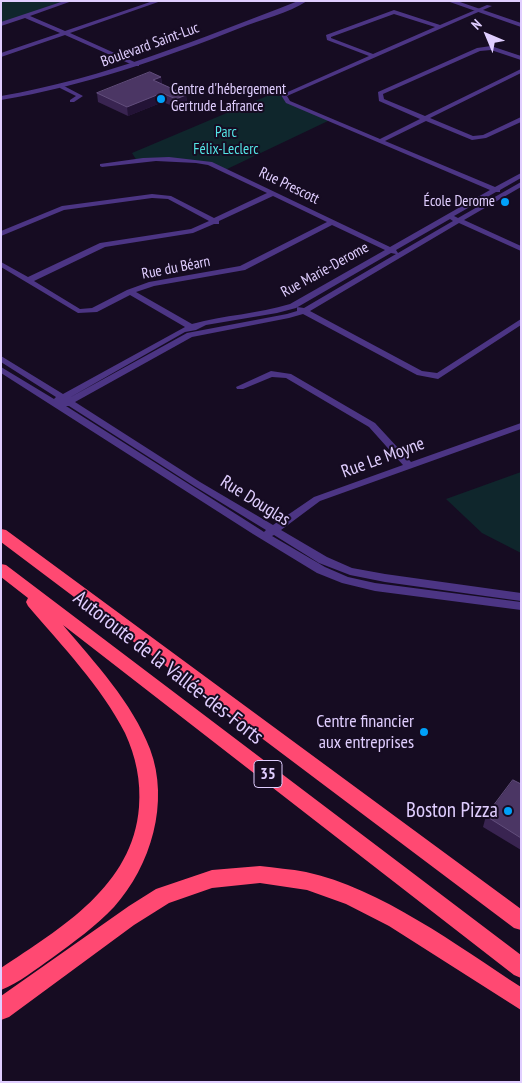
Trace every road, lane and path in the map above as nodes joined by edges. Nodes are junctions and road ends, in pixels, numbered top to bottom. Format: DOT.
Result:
graph roads {
  1 [pos="70,1"];
  2 [pos="158,1"];
  3 [pos="284,1"];
  4 [pos="304,1"];
  5 [pos="450,1"];
  6 [pos="474,1"];
  7 [pos="489,6"];
  8 [pos="478,10"];
  9 [pos="513,14"];
  10 [pos="26,16"];
  11 [pos="1,24"];
  12 [pos="521,24"];
  13 [pos="439,27"];
  14 [pos="66,33"];
  15 [pos="1,55"];
  16 [pos="372,56"];
  17 [pos="521,58"];
  18 [pos="126,60"];
  19 [pos="137,65"];
  20 [pos="521,71"];
  21 [pos="62,87"];
  22 [pos="1,90"];
  23 [pos="1,98"];
  24 [pos="72,101"];
  25 [pos="425,118"];
  26 [pos="521,119"];
  27 [pos="380,141"];
  28 [pos="102,165"];
  29 [pos="521,174"];
  30 [pos="521,184"];
  31 [pos="494,190"];
  32 [pos="273,193"];
  33 [pos="504,194"];
  34 [pos="448,216"];
  35 [pos="458,221"];
  36 [pos="216,222"];
  37 [pos="332,222"];
  38 [pos="1,234"];
  39 [pos="521,249"];
  40 [pos="390,250"];
  41 [pos="400,254"];
  42 [pos="1,264"];
  43 [pos="29,280"];
  44 [pos="130,292"];
  45 [pos="293,306"];
  46 [pos="304,311"];
  47 [pos="521,321"];
  48 [pos="191,327"];
  49 [pos="201,332"];
  50 [pos="1,358"];
  51 [pos="1,369"];
  52 [pos="240,387"];
  53 [pos="60,403"];
  54 [pos="521,426"];
  55 [pos="410,466"];
  56 [pos="1,534"];
  57 [pos="268,534"];
  58 [pos="8,575"];
  59 [pos="521,597"];
  60 [pos="521,606"];
  61 [pos="521,921"];
  62 [pos="521,968"];
  63 [pos="1,980"];
  64 [pos="521,1000"];
  65 [pos="1,1009"];
  1 -- 10 [label="street"];
  2 -- 14 [label="street"];
  3 -- 18 [label="street, Boulevard Saint-Luc"];
  4 -- 19 [label="street, Boulevard Saint-Luc"];
  5 -- 8 [label="street"];
  6 -- 7 [label="street"];
  7 -- 8 [label="street"];
  7 -- 9 [label="street"];
  8 -- 12 [label="street"];
  8 -- 13 [label="street"];
  10 -- 11 [label="street"];
  10 -- 14 [label="street"];
  13 -- 16 [label="street"];
  13 -- 16 [label="street"];
  14 -- 15 [label="street"];
  14 -- 18 [label="street"];
  16 -- 27 [label="street"];
  17 -- 25 [label="street"];
  18 -- 19 [label="street"];
  18 -- 22 [label="street, Boulevard Saint-Luc"];
  19 -- 21 [label="street, Boulevard Saint-Luc"];
  20 -- 25 [label="street"];
  21 -- 23 [label="street, Boulevard Saint-Luc"];
  21 -- 24 [label="street"];
  25 -- 26 [label="street"];
  25 -- 27 [label="street"];
  27 -- 31 [label="street"];
  28 -- 32 [label="street, Rue Prescott"];
  29 -- 31 [label="street, Rue Marie-Derome"];
  30 -- 33 [label="street, Rue Marie-Derome"];
  31 -- 33 [label="street"];
  31 -- 34 [label="street, Rue Marie-Derome"];
  32 -- 36 [label="street"];
  32 -- 37 [label="street, Rue Prescott"];
  33 -- 35 [label="street, Rue Marie-Derome"];
  34 -- 35 [label="street"];
  34 -- 40 [label="street, Rue Marie-Derome"];
  35 -- 39 [label="street"];
  35 -- 41 [label="street, Rue Marie-Derome"];
  36 -- 38 [label="street"];
  36 -- 43 [label="street"];
  37 -- 40 [label="street, Rue Prescott"];
  37 -- 44 [label="street, Rue du Béarn"];
  40 -- 41 [label="street, Rue Prescott"];
  40 -- 45 [label="street, Rue Marie-Derome"];
  41 -- 46 [label="street, Rue Marie-Derome"];
  42 -- 43 [label="street, Rue du Béarn"];
  43 -- 44 [label="street, Rue du Béarn"];
  44 -- 48 [label="street"];
  45 -- 46 [label="street"];
  45 -- 48 [label="street, Rue Marie-Derome"];
  46 -- 47 [label="street"];
  46 -- 49 [label="street, Rue Marie-Derome"];
  48 -- 49 [label="street"];
  48 -- 53 [label="street, Rue Marie-Derome"];
  49 -- 53 [label="street, Rue Marie-Derome"];
  50 -- 53 [label="street, Rue Douglas"];
  51 -- 53 [label="street, Rue Douglas"];
  52 -- 55 [label="street"];
  53 -- 57 [label="street, Rue Douglas"];
  54 -- 55 [label="street, Rue Le Moyne"];
  55 -- 57 [label="street, Rue Le Moyne"];
  56 -- 61 [label="highway, Autoroute de la Vallée-des-Forts / 35"];
  57 -- 59 [label="street, Rue Douglas"];
  57 -- 60 [label="street, Rue Douglas"];
  58 -- 62 [label="highway, Autoroute de la Vallée-des-Forts / 35"];
  58 -- 63 [label="highway"];
  64 -- 65 [label="highway"];
}
